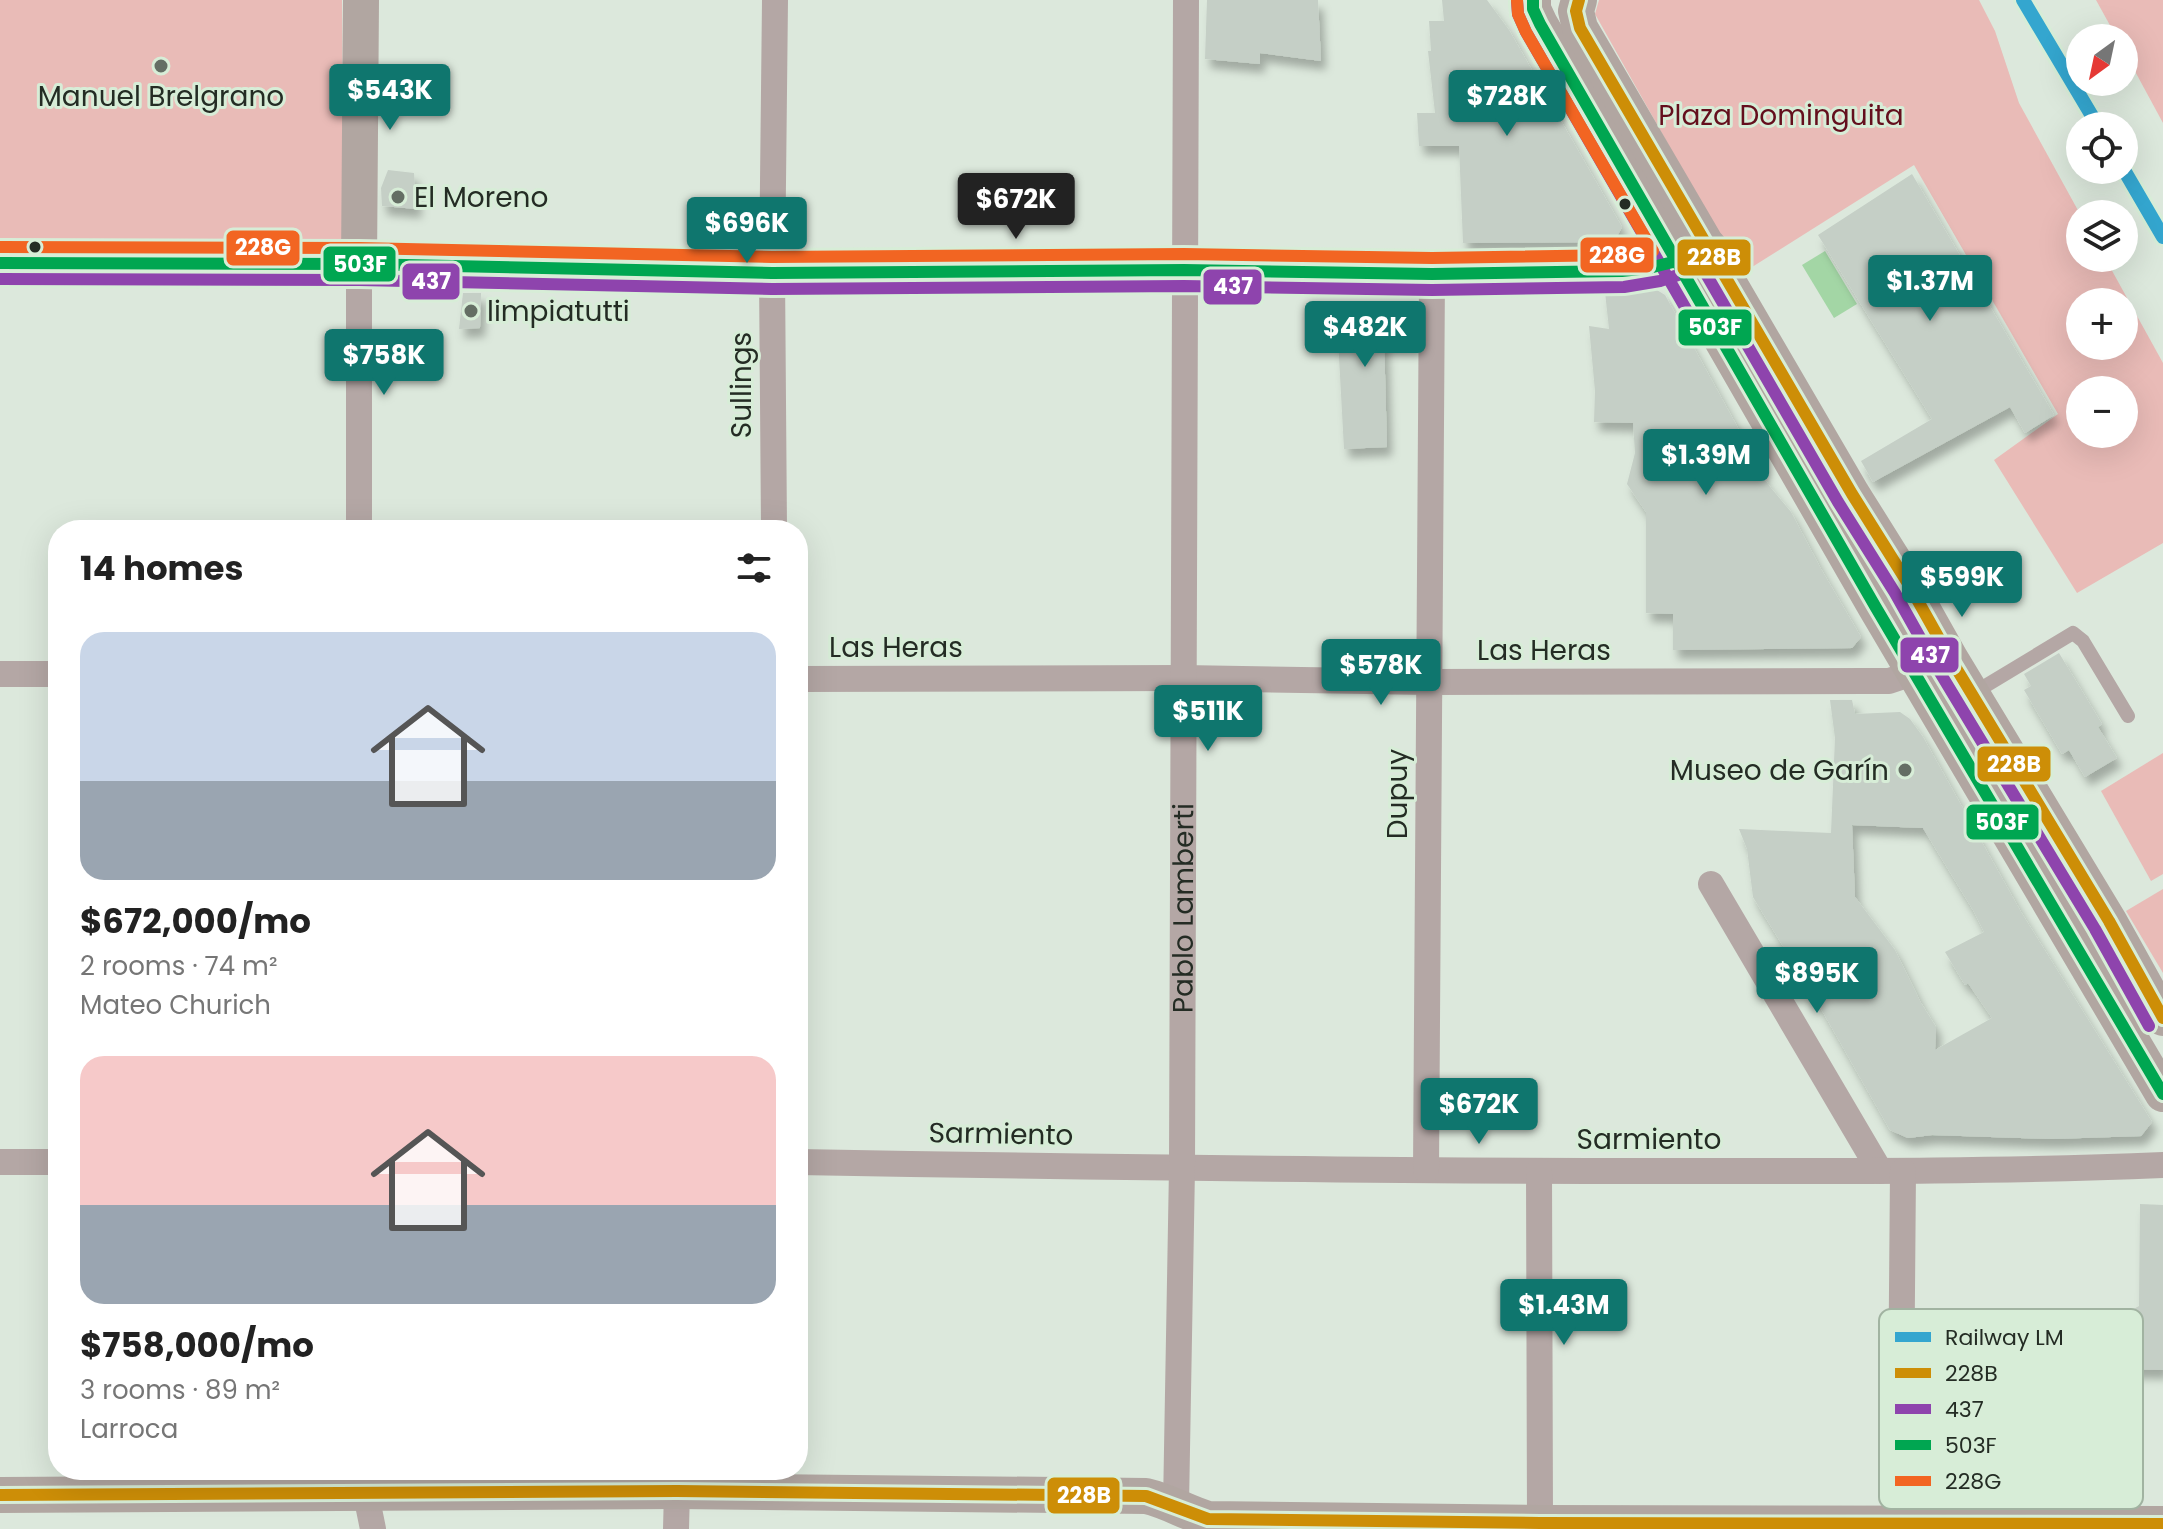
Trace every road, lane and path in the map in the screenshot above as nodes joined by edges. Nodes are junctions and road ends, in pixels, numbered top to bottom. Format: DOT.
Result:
graph roads {
  1 [pos="361,0"];
  2 [pos="775,0"];
  3 [pos="1186,0"];
  4 [pos="1533,0"];
  5 [pos="1579,0"];
  6 [pos="1693,254"];
  7 [pos="0,263"];
  8 [pos="359,264"];
  9 [pos="1184,270"];
  10 [pos="772,273"];
  11 [pos="1432,274"];
  12 [pos="359,520"];
  13 [pos="774,520"];
  14 [pos="1950,658"];
  15 [pos="1915,673"];
  16 [pos="0,674"];
  17 [pos="48,674"];
  18 [pos="1183,678"];
  19 [pos="808,679"];
  20 [pos="1429,682"];
  21 [pos="1972,694"];
  22 [pos="2128,716"];
  23 [pos="1711,884"];
  24 [pos="2163,1018"];
  25 [pos="2163,1094"];
  26 [pos="0,1162"];
  27 [pos="48,1162"];
  28 [pos="808,1162"];
  29 [pos="2163,1165"];
  30 [pos="1182,1168"];
  31 [pos="1426,1170"];
  32 [pos="1539,1171"];
  33 [pos="1892,1171"];
  34 [pos="1895,1309"];
  35 [pos="766,1481"];
  36 [pos="364,1482"];
  37 [pos="677,1491"];
  38 [pos="0,1495"];
  39 [pos="1176,1518"];
  40 [pos="2163,1524"];
  41 [pos="1540,1526"];
  42 [pos="1900,1526"];
  43 [pos="373,1529"];
  44 [pos="676,1529"];
  1 -- 8 [label="street"];
  2 -- 10 [label="street, Sullings"];
  3 -- 9 [label="street, Pablo Lamberti"];
  4 -- 6 [label="street"];
  5 -- 6 [label="street"];
  6 -- 11 [label="street"];
  6 -- 14 [label="street"];
  6 -- 15 [label="street"];
  7 -- 8 [label="street"];
  8 -- 10 [label="street"];
  8 -- 12 [label="street"];
  9 -- 10 [label="street"];
  9 -- 11 [label="street"];
  9 -- 18 [label="street, Pablo Lamberti"];
  10 -- 13 [label="street, Sullings"];
  11 -- 20 [label="street, Dupuy"];
  14 -- 15 [label="street, Las Heras"];
  14 -- 21 [label="street"];
  15 -- 20 [label="street, Las Heras"];
  15 -- 25 [label="street"];
  16 -- 17 [label="street"];
  18 -- 19 [label="street, Las Heras"];
  18 -- 20 [label="street, Las Heras"];
  18 -- 30 [label="street, Pablo Lamberti"];
  20 -- 31 [label="street, Dupuy"];
  21 -- 22 [label="lane"];
  21 -- 24 [label="street"];
  23 -- 33 [label="street"];
  26 -- 27 [label="street"];
  28 -- 30 [label="street, Sarmiento"];
  29 -- 33 [label="street, Sarmiento"];
  30 -- 31 [label="street, Sarmiento"];
  30 -- 39 [label="street, Pablo Lamberti"];
  31 -- 32 [label="street, Sarmiento"];
  32 -- 33 [label="street, Sarmiento"];
  32 -- 41 [label="street"];
  33 -- 34 [label="street"];
  35 -- 37 [label="street"];
  35 -- 39 [label="street"];
  36 -- 37 [label="street"];
  36 -- 38 [label="street"];
  36 -- 43 [label="street"];
  37 -- 44 [label="street"];
  39 -- 41 [label="street"];
  40 -- 42 [label="street"];
  41 -- 42 [label="street"];
}
